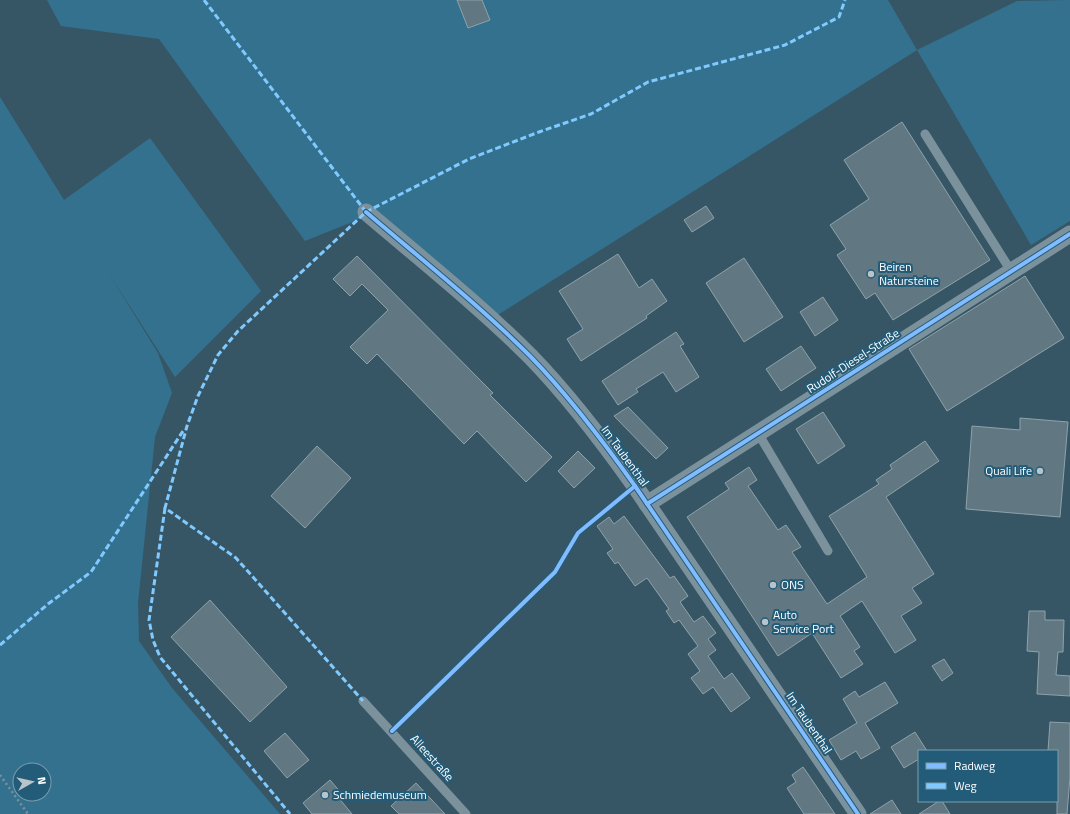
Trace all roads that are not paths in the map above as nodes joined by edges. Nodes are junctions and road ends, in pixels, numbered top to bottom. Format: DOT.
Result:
graph roads {
  1 [pos="925,134"];
  2 [pos="366,212"];
  3 [pos="1070,234"];
  4 [pos="1011,271"];
  5 [pos="758,434"];
  6 [pos="648,504"];
  7 [pos="828,551"];
  8 [pos="363,701"];
  9 [pos="466,814"];
  10 [pos="858,814"];
  1 -- 4 [label="lane"];
  2 -- 6 [label="street, Im Taubenthal"];
  3 -- 4 [label="street, Rudolf-Diesel-Straße"];
  4 -- 5 [label="street, Rudolf-Diesel-Straße"];
  5 -- 6 [label="street, Rudolf-Diesel-Straße"];
  5 -- 7 [label="lane"];
  6 -- 10 [label="street, Im Taubenthal"];
  8 -- 9 [label="lane, Alleestraße"];
}
